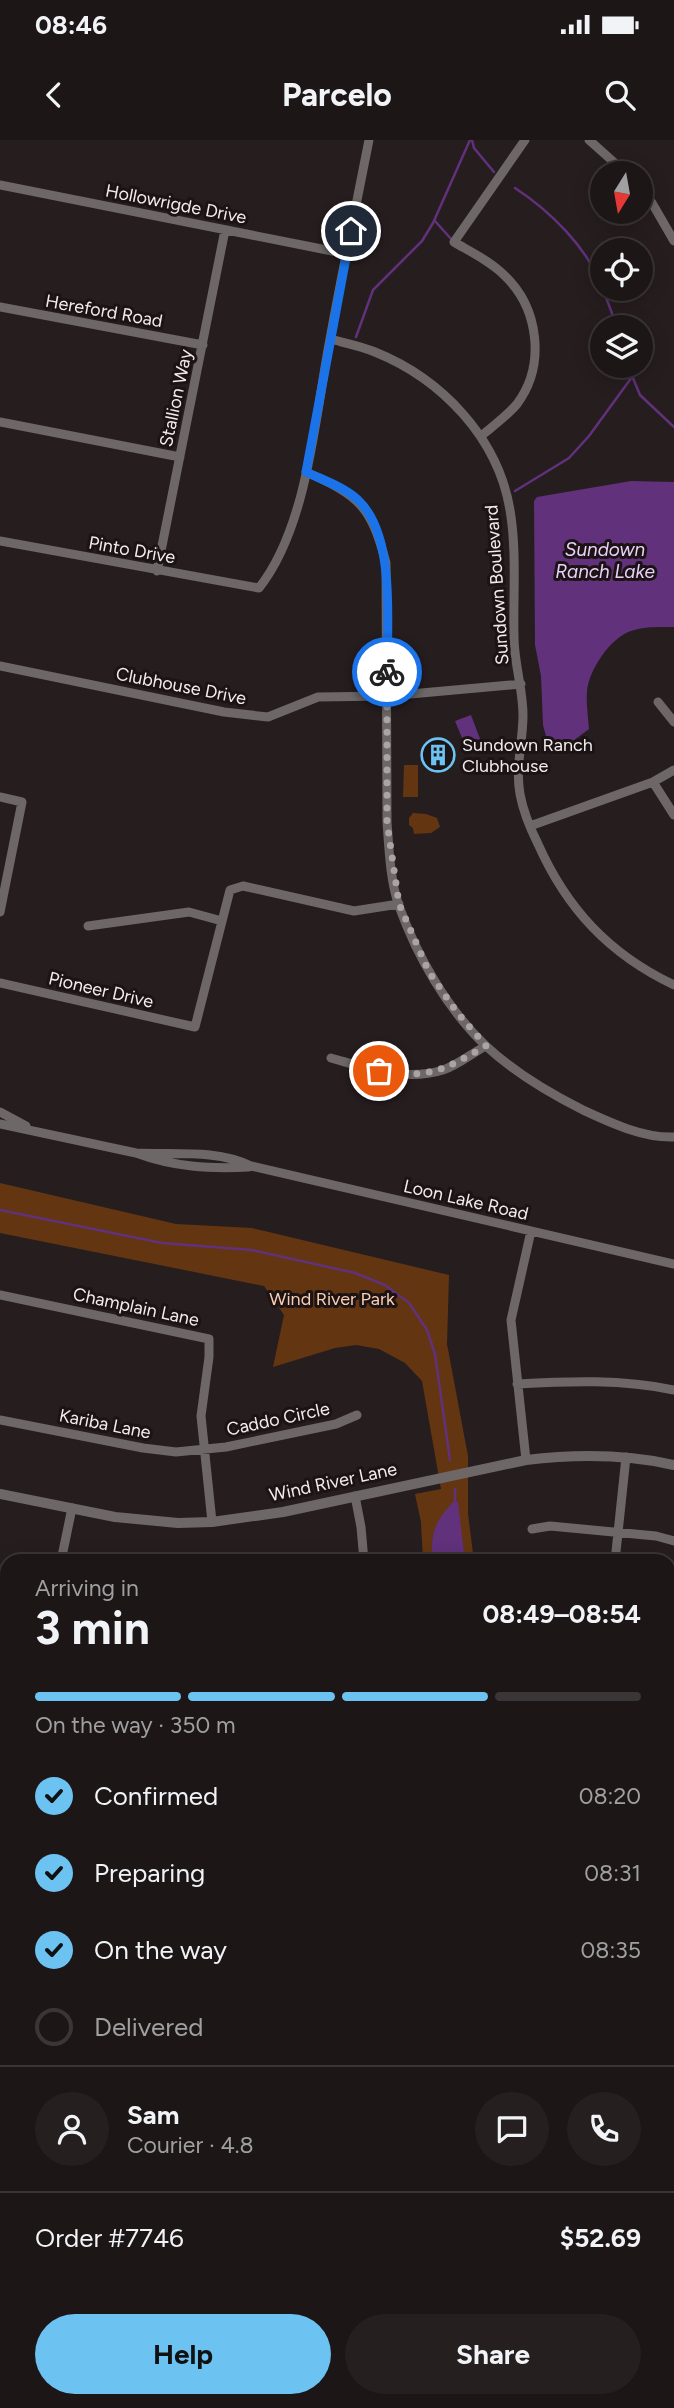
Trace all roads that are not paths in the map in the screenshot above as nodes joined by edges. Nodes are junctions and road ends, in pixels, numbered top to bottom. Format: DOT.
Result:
graph roads {
  1 [pos="369,140"];
  2 [pos="525,140"];
  3 [pos="589,140"];
  4 [pos="613,161"];
  5 [pos="0,185"];
  6 [pos="653,205"];
  7 [pos="225,230"];
  8 [pos="674,241"];
  9 [pos="347,254"];
  10 [pos="0,307"];
  11 [pos="330,339"];
  12 [pos="203,345"];
  13 [pos="0,422"];
  14 [pos="481,436"];
  15 [pos="180,457"];
  16 [pos="306,472"];
  17 [pos="0,541"];
  18 [pos="157,571"];
  19 [pos="0,666"];
  20 [pos="521,684"];
  21 [pos="388,696"];
  22 [pos="658,702"];
  23 [pos="674,722"];
  24 [pos="674,770"];
  25 [pos="653,782"];
  26 [pos="0,797"];
  27 [pos="674,815"];
  28 [pos="530,826"];
  29 [pos="399,904"];
  30 [pos="0,912"];
  31 [pos="222,921"];
  32 [pos="88,926"];
  33 [pos="0,983"];
  34 [pos="674,985"];
  35 [pos="486,1046"];
  36 [pos="331,1058"];
  37 [pos="0,1112"];
  38 [pos="0,1124"];
  39 [pos="31,1129"];
  40 [pos="674,1138"];
  41 [pos="531,1231"];
  42 [pos="674,1264"];
  43 [pos="0,1295"];
  44 [pos="517,1384"];
  45 [pos="674,1390"];
  46 [pos="357,1415"];
  47 [pos="0,1420"];
  48 [pos="204,1450"];
  49 [pos="626,1457"];
  50 [pos="526,1460"];
  51 [pos="674,1465"];
  52 [pos="0,1494"];
  53 [pos="355,1496"];
  54 [pos="72,1508"];
  55 [pos="212,1522"];
  56 [pos="532,1529"];
  57 [pos="618,1533"];
  58 [pos="674,1541"];
  59 [pos="62,1554"];
  60 [pos="363,1554"];
  61 [pos="616,1554"];
  1 -- 9 [label="street"];
  2 -- 14 [label="street"];
  3 -- 4 [label="street"];
  5 -- 7 [label="street, Hollowrigde Drive"];
  6 -- 8 [label="street"];
  7 -- 9 [label="street, Hollowrigde Drive"];
  7 -- 12 [label="street, Stallion Way"];
  9 -- 11 [label="street"];
  10 -- 12 [label="street, Hereford Road"];
  11 -- 14 [label="street, Sundown Boulevard"];
  11 -- 16 [label="street"];
  12 -- 15 [label="street, Stallion Way"];
  13 -- 15 [label="street"];
  14 -- 20 [label="street, Sundown Boulevard"];
  15 -- 18 [label="street, Stallion Way"];
  16 -- 18 [label="street, Pinto Drive"];
  16 -- 21 [label="street"];
  17 -- 18 [label="street, Pinto Drive"];
  19 -- 21 [label="street, Clubhouse Drive"];
  20 -- 21 [label="street, Clubhouse Drive"];
  20 -- 28 [label="street, Sundown Boulevard"];
  21 -- 29 [label="street"];
  22 -- 23 [label="street"];
  24 -- 25 [label="street"];
  25 -- 27 [label="street"];
  25 -- 28 [label="street"];
  26 -- 30 [label="street"];
  28 -- 34 [label="street, Sundown Boulevard"];
  29 -- 31 [label="street"];
  29 -- 35 [label="street"];
  31 -- 32 [label="street"];
  31 -- 33 [label="street, Pioneer Drive"];
  35 -- 36 [label="street"];
  35 -- 40 [label="street"];
  37 -- 39 [label="street, Loon Lake Road"];
  38 -- 39 [label="street, Loon Lake Road"];
  39 -- 41 [label="street, Loon Lake Road"];
  41 -- 42 [label="street, Loon Lake Road"];
  41 -- 44 [label="street"];
  43 -- 48 [label="street, Champlain Lane"];
  44 -- 45 [label="street"];
  44 -- 50 [label="street"];
  46 -- 48 [label="street, Caddo Circle"];
  47 -- 48 [label="street, Kariba Lane"];
  48 -- 55 [label="street, Champlain Lane"];
  49 -- 50 [label="street, Wind River Lane"];
  49 -- 51 [label="street, Wind River Lane"];
  49 -- 57 [label="street"];
  50 -- 53 [label="street, Wind River Lane"];
  52 -- 54 [label="street, Wind River Lane"];
  53 -- 55 [label="street, Wind River Lane"];
  53 -- 60 [label="street"];
  54 -- 55 [label="street, Wind River Lane"];
  54 -- 59 [label="street"];
  56 -- 57 [label="street"];
  57 -- 58 [label="street"];
  57 -- 61 [label="street"];
}
